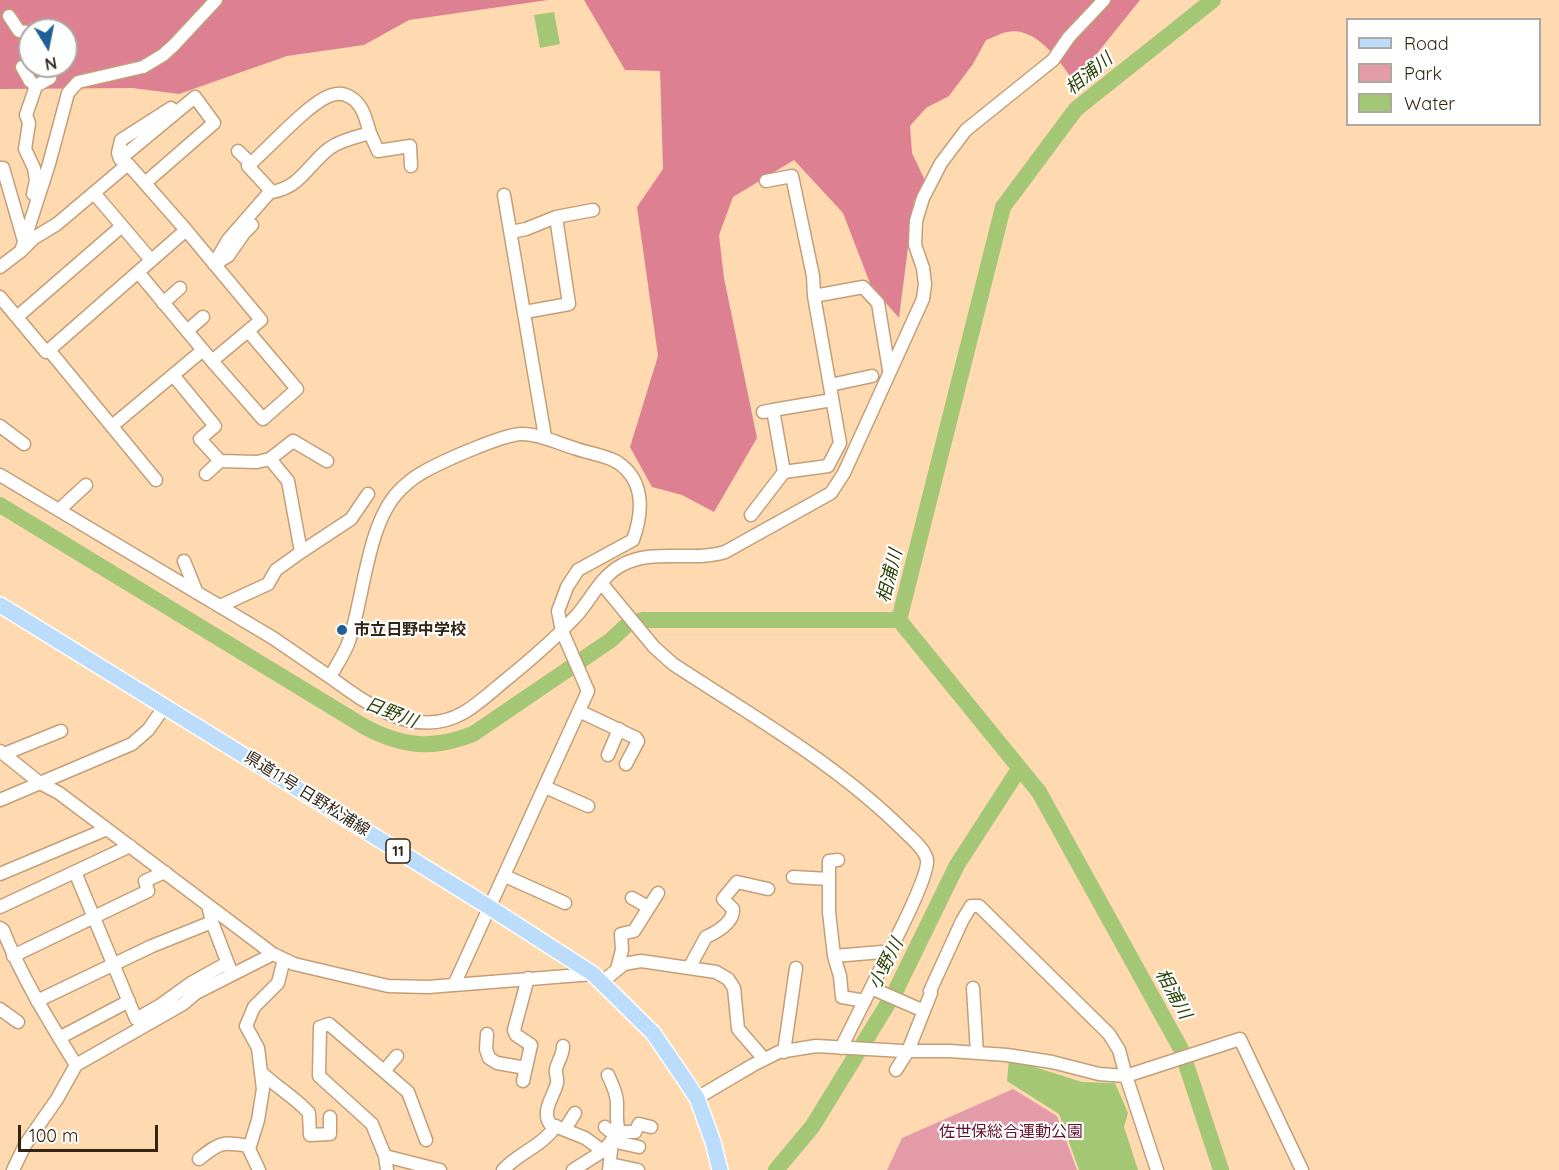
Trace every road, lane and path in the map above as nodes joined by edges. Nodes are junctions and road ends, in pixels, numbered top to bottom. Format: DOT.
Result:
graph roads {
  1 [pos="216,0"];
  2 [pos="1104,0"];
  3 [pos="9,16"];
  4 [pos="18,30"];
  5 [pos="28,78"];
  6 [pos="45,78"];
  7 [pos="51,78"];
  8 [pos="36,87"];
  9 [pos="50,91"];
  10 [pos="370,132"];
  11 [pos="238,151"];
  12 [pos="124,162"];
  13 [pos="251,164"];
  14 [pos="411,166"];
  15 [pos="0,168"];
  16 [pos="766,181"];
  17 [pos="145,183"];
  18 [pos="272,192"];
  19 [pos="93,193"];
  20 [pos="504,195"];
  21 [pos="37,202"];
  22 [pos="593,210"];
  23 [pos="556,217"];
  24 [pos="252,225"];
  25 [pos="122,226"];
  26 [pos="186,230"];
  27 [pos="511,232"];
  28 [pos="23,246"];
  29 [pos="151,260"];
  30 [pos="214,264"];
  31 [pos="0,267"];
  32 [pos="138,272"];
  33 [pos="180,288"];
  34 [pos="814,296"];
  35 [pos="0,297"];
  36 [pos="163,303"];
  37 [pos="525,312"];
  38 [pos="203,316"];
  39 [pos="17,317"];
  40 [pos="187,331"];
  41 [pos="248,331"];
  42 [pos="49,350"];
  43 [pos="203,350"];
  44 [pos="212,361"];
  45 [pos="889,371"];
  46 [pos="173,375"];
  47 [pos="872,376"];
  48 [pos="830,385"];
  49 [pos="832,400"];
  50 [pos="0,426"];
  51 [pos="112,426"];
  52 [pos="545,437"];
  53 [pos="23,438"];
  54 [pos="270,459"];
  55 [pos="220,461"];
  56 [pos="327,461"];
  57 [pos="784,472"];
  58 [pos="206,474"];
  59 [pos="0,475"];
  60 [pos="156,480"];
  61 [pos="86,485"];
  62 [pos="368,494"];
  63 [pos="59,510"];
  64 [pos="751,515"];
  65 [pos="301,552"];
  66 [pos="184,561"];
  67 [pos="602,584"];
  68 [pos="197,592"];
  69 [pos="0,605"];
  70 [pos="220,606"];
  71 [pos="564,635"];
  72 [pos="330,677"];
  73 [pos="165,706"];
  74 [pos="579,711"];
  75 [pos="619,729"];
  76 [pos="61,731"];
  77 [pos="2,753"];
  78 [pos="608,755"];
  79 [pos="626,764"];
  80 [pos="40,783"];
  81 [pos="545,787"];
  82 [pos="0,800"];
  83 [pos="588,806"];
  84 [pos="107,828"];
  85 [pos="130,846"];
  86 [pos="838,860"];
  87 [pos="75,872"];
  88 [pos="165,872"];
  89 [pos="0,874"];
  90 [pos="505,876"];
  91 [pos="793,877"];
  92 [pos="829,879"];
  93 [pos="768,889"];
  94 [pos="658,893"];
  95 [pos="632,898"];
  96 [pos="566,903"];
  97 [pos="208,905"];
  98 [pos="0,907"];
  99 [pos="489,907"];
  100 [pos="648,908"];
  101 [pos="93,917"];
  102 [pos="212,922"];
  103 [pos="613,926"];
  104 [pos="0,928"];
  105 [pos="628,932"];
  106 [pos="13,956"];
  107 [pos="834,956"];
  108 [pos="887,956"];
  109 [pos="278,957"];
  110 [pos="113,965"];
  111 [pos="689,968"];
  112 [pos="796,968"];
  113 [pos="230,969"];
  114 [pos="617,969"];
  115 [pos="528,978"];
  116 [pos="597,978"];
  117 [pos="454,985"];
  118 [pos="872,988"];
  119 [pos="973,988"];
  120 [pos="37,1001"];
  121 [pos="129,1001"];
  122 [pos="865,1001"];
  123 [pos="0,1009"];
  124 [pos="924,1011"];
  125 [pos="18,1022"];
  126 [pos="486,1034"];
  127 [pos="59,1038"];
  128 [pos="563,1046"];
  129 [pos="844,1048"];
  130 [pos="905,1051"];
  131 [pos="784,1052"];
  132 [pos="977,1053"];
  133 [pos="397,1056"];
  134 [pos="765,1059"];
  135 [pos="76,1065"];
  136 [pos="526,1068"];
  137 [pos="896,1070"];
  138 [pos="384,1071"];
  139 [pos="261,1072"];
  140 [pos="608,1075"];
  141 [pos="1129,1075"];
  142 [pos="523,1082"];
  143 [pos="697,1098"];
  144 [pos="575,1113"];
  145 [pos="330,1117"];
  146 [pos="561,1127"];
  147 [pos="605,1127"];
  148 [pos="651,1127"];
  149 [pos="427,1134"];
  150 [pos="616,1136"];
  151 [pos="250,1146"];
  152 [pos="639,1147"];
  153 [pos="603,1151"];
  154 [pos="385,1156"];
  155 [pos="199,1159"];
  156 [pos="610,1167"];
  157 [pos="14,1170"];
  158 [pos="259,1170"];
  159 [pos="387,1170"];
  160 [pos="440,1170"];
  161 [pos="503,1170"];
  162 [pos="573,1170"];
  163 [pos="638,1170"];
  164 [pos="720,1170"];
  165 [pos="1157,1170"];
  166 [pos="1302,1170"];
  1 -- 21 [label="street"];
  2 -- 45 [label="street"];
  3 -- 4 [label="street"];
  5 -- 8 [label="street"];
  6 -- 8 [label="street"];
  7 -- 9 [label="street"];
  8 -- 21 [label="street"];
  10 -- 13 [label="street"];
  10 -- 14 [label="street"];
  10 -- 18 [label="street"];
  11 -- 13 [label="street"];
  12 -- 17 [label="street"];
  12 -- 17 [label="street"];
  12 -- 19 [label="street"];
  13 -- 18 [label="street"];
  15 -- 28 [label="street"];
  16 -- 34 [label="street"];
  17 -- 26 [label="street"];
  18 -- 30 [label="street"];
  19 -- 25 [label="street"];
  19 -- 28 [label="street"];
  20 -- 27 [label="street"];
  21 -- 28 [label="street"];
  22 -- 23 [label="street"];
  23 -- 27 [label="street"];
  23 -- 37 [label="street"];
  24 -- 30 [label="street"];
  25 -- 29 [label="street"];
  25 -- 39 [label="street"];
  26 -- 29 [label="street"];
  26 -- 30 [label="street"];
  27 -- 37 [label="street"];
  28 -- 31 [label="street"];
  29 -- 32 [label="street"];
  30 -- 41 [label="street"];
  32 -- 36 [label="street"];
  32 -- 42 [label="street"];
  33 -- 36 [label="street"];
  34 -- 45 [label="street"];
  34 -- 48 [label="street"];
  35 -- 39 [label="street"];
  36 -- 40 [label="street"];
  37 -- 52 [label="street"];
  38 -- 40 [label="street"];
  39 -- 42 [label="street"];
  40 -- 43 [label="street"];
  41 -- 44 [label="street"];
  41 -- 44 [label="street"];
  42 -- 51 [label="street"];
  43 -- 44 [label="street"];
  43 -- 46 [label="street"];
  45 -- 67 [label="street"];
  46 -- 51 [label="street"];
  46 -- 55 [label="street"];
  47 -- 48 [label="street"];
  48 -- 49 [label="street"];
  49 -- 57 [label="street"];
  49 -- 57 [label="street"];
  50 -- 53 [label="street"];
  51 -- 60 [label="street"];
  52 -- 71 [label="street"];
  52 -- 72 [label="street"];
  54 -- 55 [label="street"];
  54 -- 56 [label="street"];
  54 -- 65 [label="street"];
  55 -- 58 [label="street"];
  57 -- 64 [label="street"];
  59 -- 63 [label="street"];
  61 -- 63 [label="street"];
  62 -- 65 [label="street"];
  63 -- 68 [label="street"];
  65 -- 70 [label="street"];
  66 -- 68 [label="street"];
  67 -- 71 [label="street"];
  67 -- 108 [label="street"];
  68 -- 70 [label="street"];
  69 -- 73 [label="main road, 県道11号 日野松浦線 / 11"];
  70 -- 72 [label="street"];
  71 -- 72 [label="street"];
  71 -- 74 [label="street"];
  73 -- 80 [label="street"];
  73 -- 99 [label="main road, 県道11号 日野松浦線 / 11"];
  74 -- 75 [label="street"];
  74 -- 81 [label="street"];
  75 -- 78 [label="street"];
  75 -- 79 [label="street"];
  76 -- 77 [label="street"];
  77 -- 80 [label="street"];
  80 -- 82 [label="street"];
  80 -- 84 [label="street"];
  81 -- 83 [label="street"];
  81 -- 90 [label="street"];
  84 -- 85 [label="street"];
  84 -- 89 [label="street"];
  85 -- 87 [label="street"];
  85 -- 88 [label="street"];
  86 -- 92 [label="street"];
  87 -- 98 [label="street"];
  87 -- 101 [label="street"];
  88 -- 97 [label="street"];
  88 -- 101 [label="street"];
  90 -- 96 [label="street"];
  90 -- 99 [label="street"];
  91 -- 92 [label="street"];
  92 -- 107 [label="street"];
  93 -- 111 [label="street"];
  94 -- 100 [label="street"];
  95 -- 100 [label="street"];
  97 -- 102 [label="street"];
  97 -- 109 [label="street"];
  99 -- 116 [label="main road, 県道11号 日野松浦線 / 11"];
  99 -- 117 [label="street"];
  100 -- 105 [label="street"];
  101 -- 106 [label="street"];
  101 -- 110 [label="street"];
  102 -- 110 [label="street"];
  102 -- 113 [label="street"];
  103 -- 105 [label="street"];
  104 -- 106 [label="street"];
  105 -- 114 [label="street"];
  106 -- 120 [label="street"];
  107 -- 108 [label="street"];
  107 -- 122 [label="street"];
  108 -- 118 [label="street"];
  109 -- 113 [label="street"];
  109 -- 117 [label="street"];
  109 -- 139 [label="street"];
  110 -- 120 [label="street"];
  110 -- 121 [label="street"];
  111 -- 114 [label="street"];
  111 -- 134 [label="street"];
  112 -- 131 [label="street"];
  113 -- 121 [label="street"];
  113 -- 135 [label="street"];
  114 -- 116 [label="street"];
  115 -- 116 [label="street"];
  115 -- 117 [label="street"];
  115 -- 136 [label="street"];
  116 -- 143 [label="main road, 県道11号 日野松浦線 / 11"];
  118 -- 122 [label="street"];
  118 -- 124 [label="street"];
  119 -- 132 [label="street"];
  120 -- 127 [label="street"];
  121 -- 127 [label="street"];
  122 -- 129 [label="street"];
  123 -- 125 [label="street"];
  124 -- 130 [label="street"];
  124 -- 141 [label="street"];
  126 -- 136 [label="street"];
  127 -- 135 [label="street"];
  128 -- 146 [label="street"];
  129 -- 130 [label="street"];
  129 -- 131 [label="street"];
  130 -- 132 [label="street"];
  130 -- 137 [label="street"];
  131 -- 134 [label="street"];
  132 -- 141 [label="street"];
  133 -- 138 [label="street"];
  134 -- 143 [label="street"];
  135 -- 157 [label="street"];
  136 -- 142 [label="street"];
  138 -- 149 [label="street"];
  138 -- 154 [label="street"];
  139 -- 145 [label="street"];
  139 -- 151 [label="street"];
  140 -- 150 [label="street"];
  141 -- 165 [label="street"];
  141 -- 166 [label="street"];
  143 -- 164 [label="main road, 県道11号 日野松浦線 / 11"];
  144 -- 146 [label="street"];
  146 -- 153 [label="street"];
  146 -- 161 [label="street"];
  147 -- 150 [label="street"];
  148 -- 150 [label="street"];
  150 -- 152 [label="street"];
  150 -- 153 [label="street"];
  150 -- 156 [label="street"];
  151 -- 155 [label="street"];
  151 -- 158 [label="street"];
  153 -- 162 [label="street"];
  154 -- 159 [label="street"];
  154 -- 160 [label="street"];
  156 -- 163 [label="street"];
}
